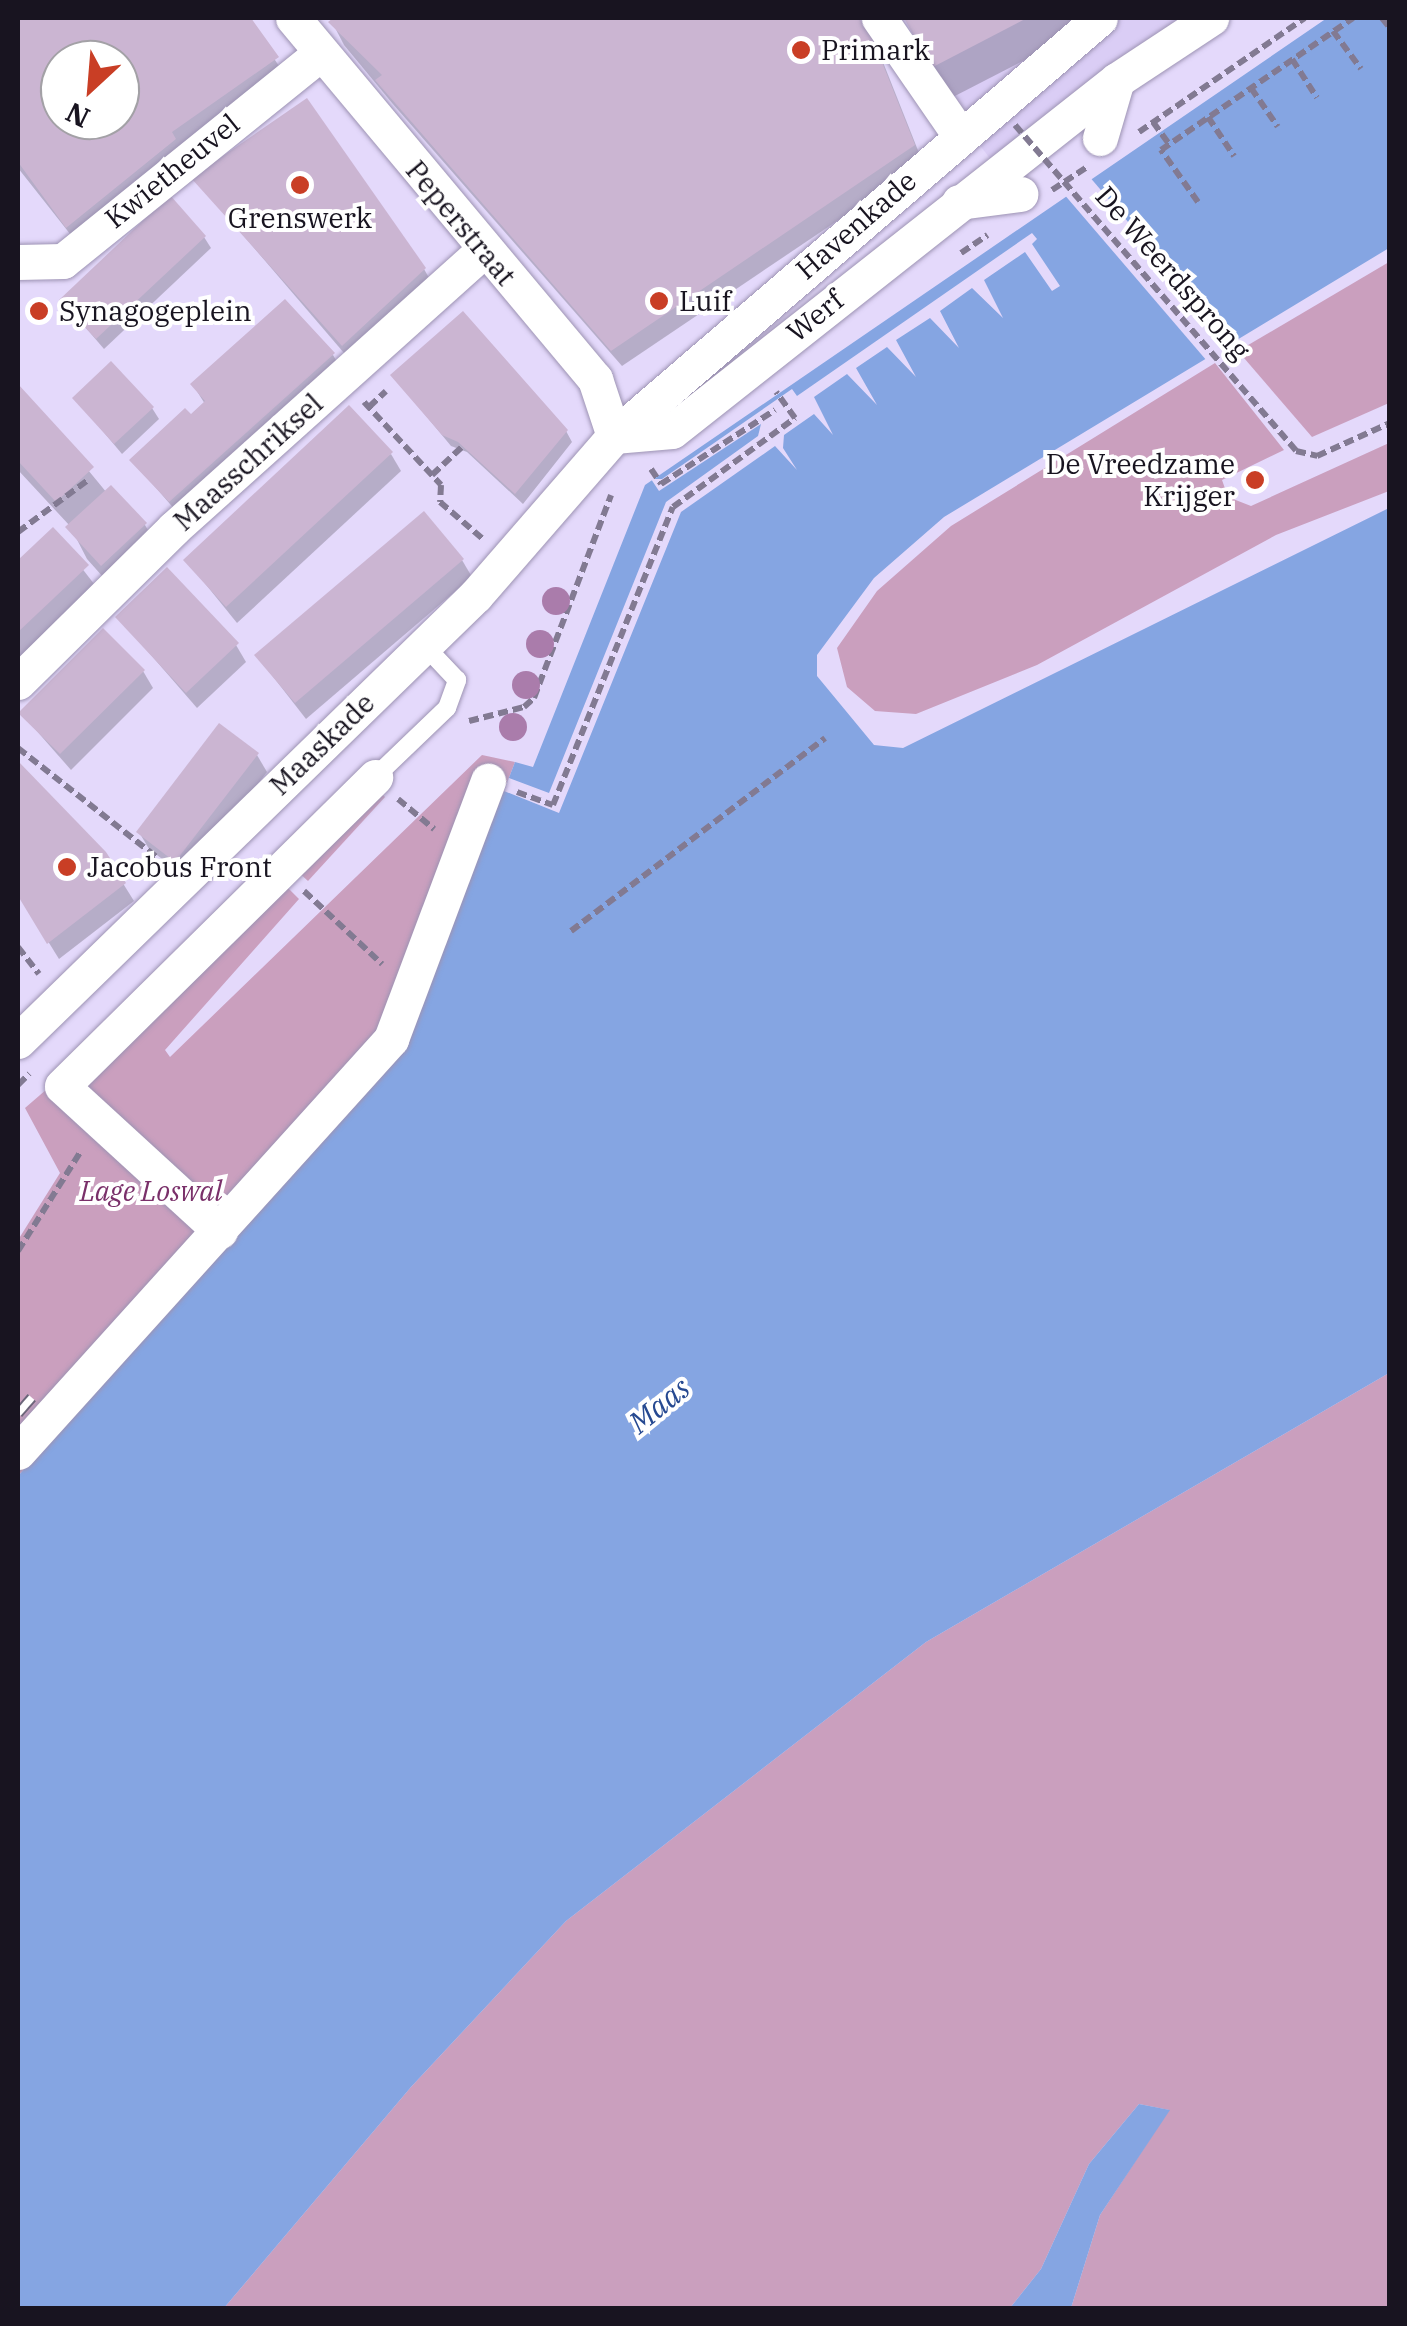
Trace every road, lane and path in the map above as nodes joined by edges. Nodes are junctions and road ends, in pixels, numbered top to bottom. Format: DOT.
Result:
graph roads {
  1 [pos="293,18"];
  2 [pos="879,18"];
  3 [pos="1100,18"];
  4 [pos="1211,18"];
  5 [pos="1353,18"];
  6 [pos="1382,18"];
  7 [pos="1390,28"];
  8 [pos="1333,31"];
  9 [pos="318,54"];
  10 [pos="1292,59"];
  11 [pos="1360,69"];
  12 [pos="1117,80"];
  13 [pos="1251,88"];
  14 [pos="1318,98"];
  15 [pos="1208,117"];
  16 [pos="1153,122"];
  17 [pos="1016,125"];
  18 [pos="1278,126"];
  19 [pos="959,134"];
  20 [pos="1100,138"];
  21 [pos="1169,144"];
  22 [pos="1234,156"];
  23 [pos="1020,194"];
  24 [pos="958,202"];
  25 [pos="1198,202"];
  26 [pos="484,250"];
  27 [pos="18,262"];
  28 [pos="342,378"];
  29 [pos="396,382"];
  30 [pos="771,385"];
  31 [pos="369,407"];
  32 [pos="1390,423"];
  33 [pos="710,428"];
  34 [pos="672,430"];
  35 [pos="614,436"];
  36 [pos="463,446"];
  37 [pos="432,475"];
  38 [pos="88,480"];
  39 [pos="460,519"];
  40 [pos="18,532"];
  41 [pos="424,645"];
  42 [pos="18,682"];
  43 [pos="826,738"];
  44 [pos="18,748"];
  45 [pos="376,777"];
  46 [pos="488,781"];
  47 [pos="151,853"];
  48 [pos="322,910"];
  49 [pos="571,932"];
  50 [pos="415,976"];
  51 [pos="18,1042"];
  52 [pos="100,1121"];
  53 [pos="220,1231"];
  54 [pos="18,1251"];
  55 [pos="18,1452"];
  1 -- 9 [label="street, Peperstraat"];
  2 -- 19 [label="street"];
  3 -- 19 [label="street, Havenkade"];
  4 -- 12 [label="street, Werf"];
  5 -- 8 [label="path"];
  6 -- 7 [label="path"];
  8 -- 10 [label="path"];
  8 -- 11 [label="path"];
  9 -- 26 [label="street, Peperstraat"];
  9 -- 27 [label="street, Kwietheuvel"];
  10 -- 13 [label="path"];
  10 -- 14 [label="path"];
  12 -- 20 [label="street"];
  12 -- 24 [label="street, Werf"];
  13 -- 15 [label="path"];
  13 -- 18 [label="path"];
  15 -- 21 [label="path"];
  15 -- 22 [label="path"];
  16 -- 21 [label="path"];
  17 -- 32 [label="path, De Weerdsprong, bridge"];
  19 -- 35 [label="street, Havenkade"];
  21 -- 25 [label="path"];
  23 -- 24 [label="street"];
  24 -- 34 [label="street, Werf"];
  26 -- 28 [label="street, Maasschriksel"];
  26 -- 35 [label="street, Peperstraat"];
  28 -- 31 [label="path"];
  28 -- 42 [label="street, Maasschriksel"];
  29 -- 31 [label="path"];
  30 -- 46 [label="path"];
  31 -- 37 [label="path"];
  33 -- 34 [label="street"];
  34 -- 35 [label="street"];
  35 -- 41 [label="street, Maaskade"];
  36 -- 37 [label="path"];
  37 -- 39 [label="path"];
  38 -- 40 [label="path"];
  41 -- 45 [label="lane"];
  41 -- 51 [label="street, Maaskade"];
  43 -- 49 [label="path"];
  44 -- 47 [label="path"];
  45 -- 52 [label="street"];
  46 -- 50 [label="street"];
  48 -- 50 [label="path"];
  50 -- 53 [label="street"];
  52 -- 53 [label="street"];
  52 -- 54 [label="path"];
  53 -- 55 [label="street"];
}
